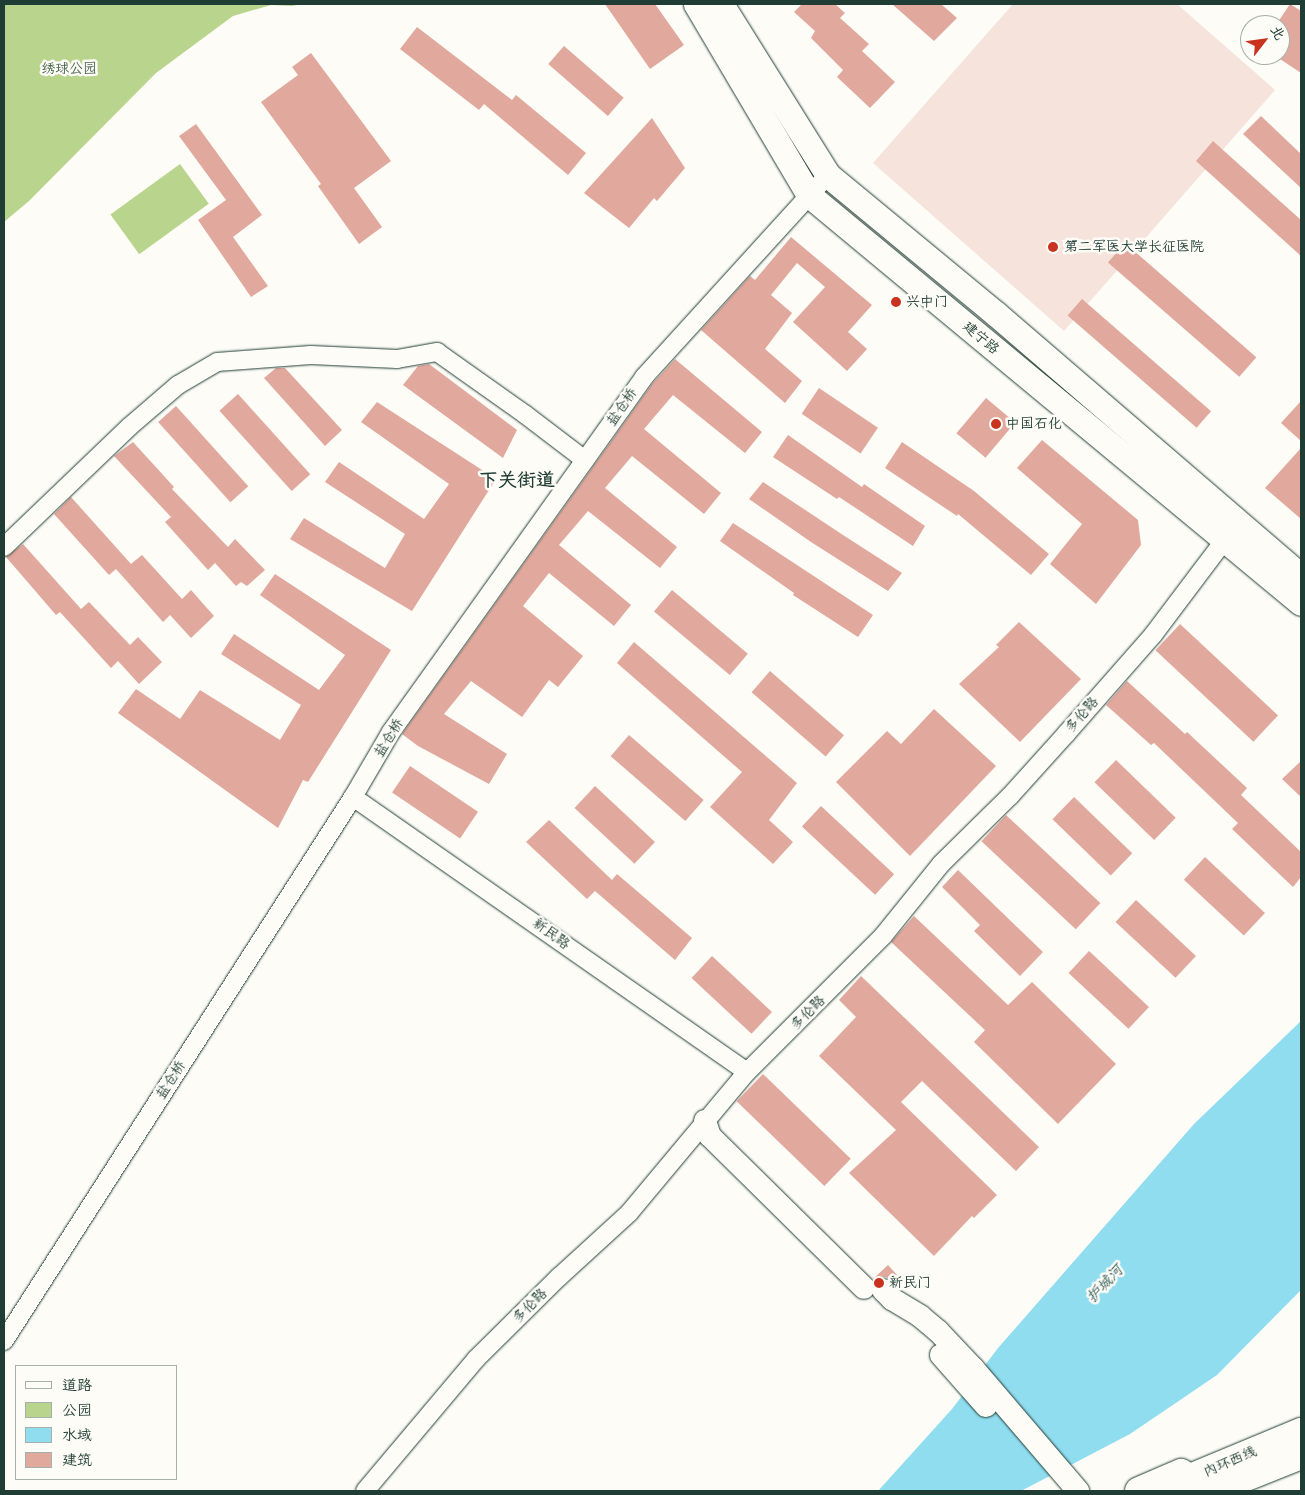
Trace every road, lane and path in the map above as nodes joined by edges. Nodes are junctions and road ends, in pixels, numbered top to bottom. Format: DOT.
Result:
graph roads {
  1 [pos="696,4"];
  2 [pos="721,4"];
  3 [pos="828,175"];
  4 [pos="810,195"];
  5 [pos="585,460"];
  6 [pos="1231,531"];
  7 [pos="4,547"];
  8 [pos="1301,576"];
  9 [pos="1301,602"];
  10 [pos="353,796"];
  11 [pos="747,1072"];
  12 [pos="705,1121"];
  13 [pos="4,1341"];
  14 [pos="1301,1420"];
  15 [pos="1301,1432"];
  16 [pos="1301,1445"];
  17 [pos="1301,1455"];
  18 [pos="1064,1485"];
  19 [pos="365,1491"];
  20 [pos="1138,1491"];
  21 [pos="1159,1491"];
  22 [pos="1188,1491"];
  23 [pos="1211,1491"];
  1 -- 4 [label="main road, 建宁路"];
  2 -- 3 [label="main road, 建宁路"];
  3 -- 4 [label="street, 盐仓桥"];
  3 -- 6 [label="main road, 建宁路"];
  4 -- 5 [label="street, 盐仓桥"];
  4 -- 6 [label="main road, 建宁路"];
  5 -- 7 [label="street"];
  5 -- 10 [label="street, 盐仓桥"];
  6 -- 8 [label="main road, 建宁路"];
  6 -- 9 [label="main road, 建宁路"];
  6 -- 11 [label="street, 多伦路"];
  10 -- 11 [label="street, 新民路"];
  10 -- 13 [label="street, 盐仓桥"];
  11 -- 12 [label="street, 多伦路"];
  12 -- 18 [label="street"];
  12 -- 19 [label="street, 多伦路"];
  14 -- 20 [label="main road"];
  15 -- 21 [label="main road, 内环西线"];
  16 -- 22 [label="main road, 内环西线"];
  17 -- 23 [label="main road"];
}
